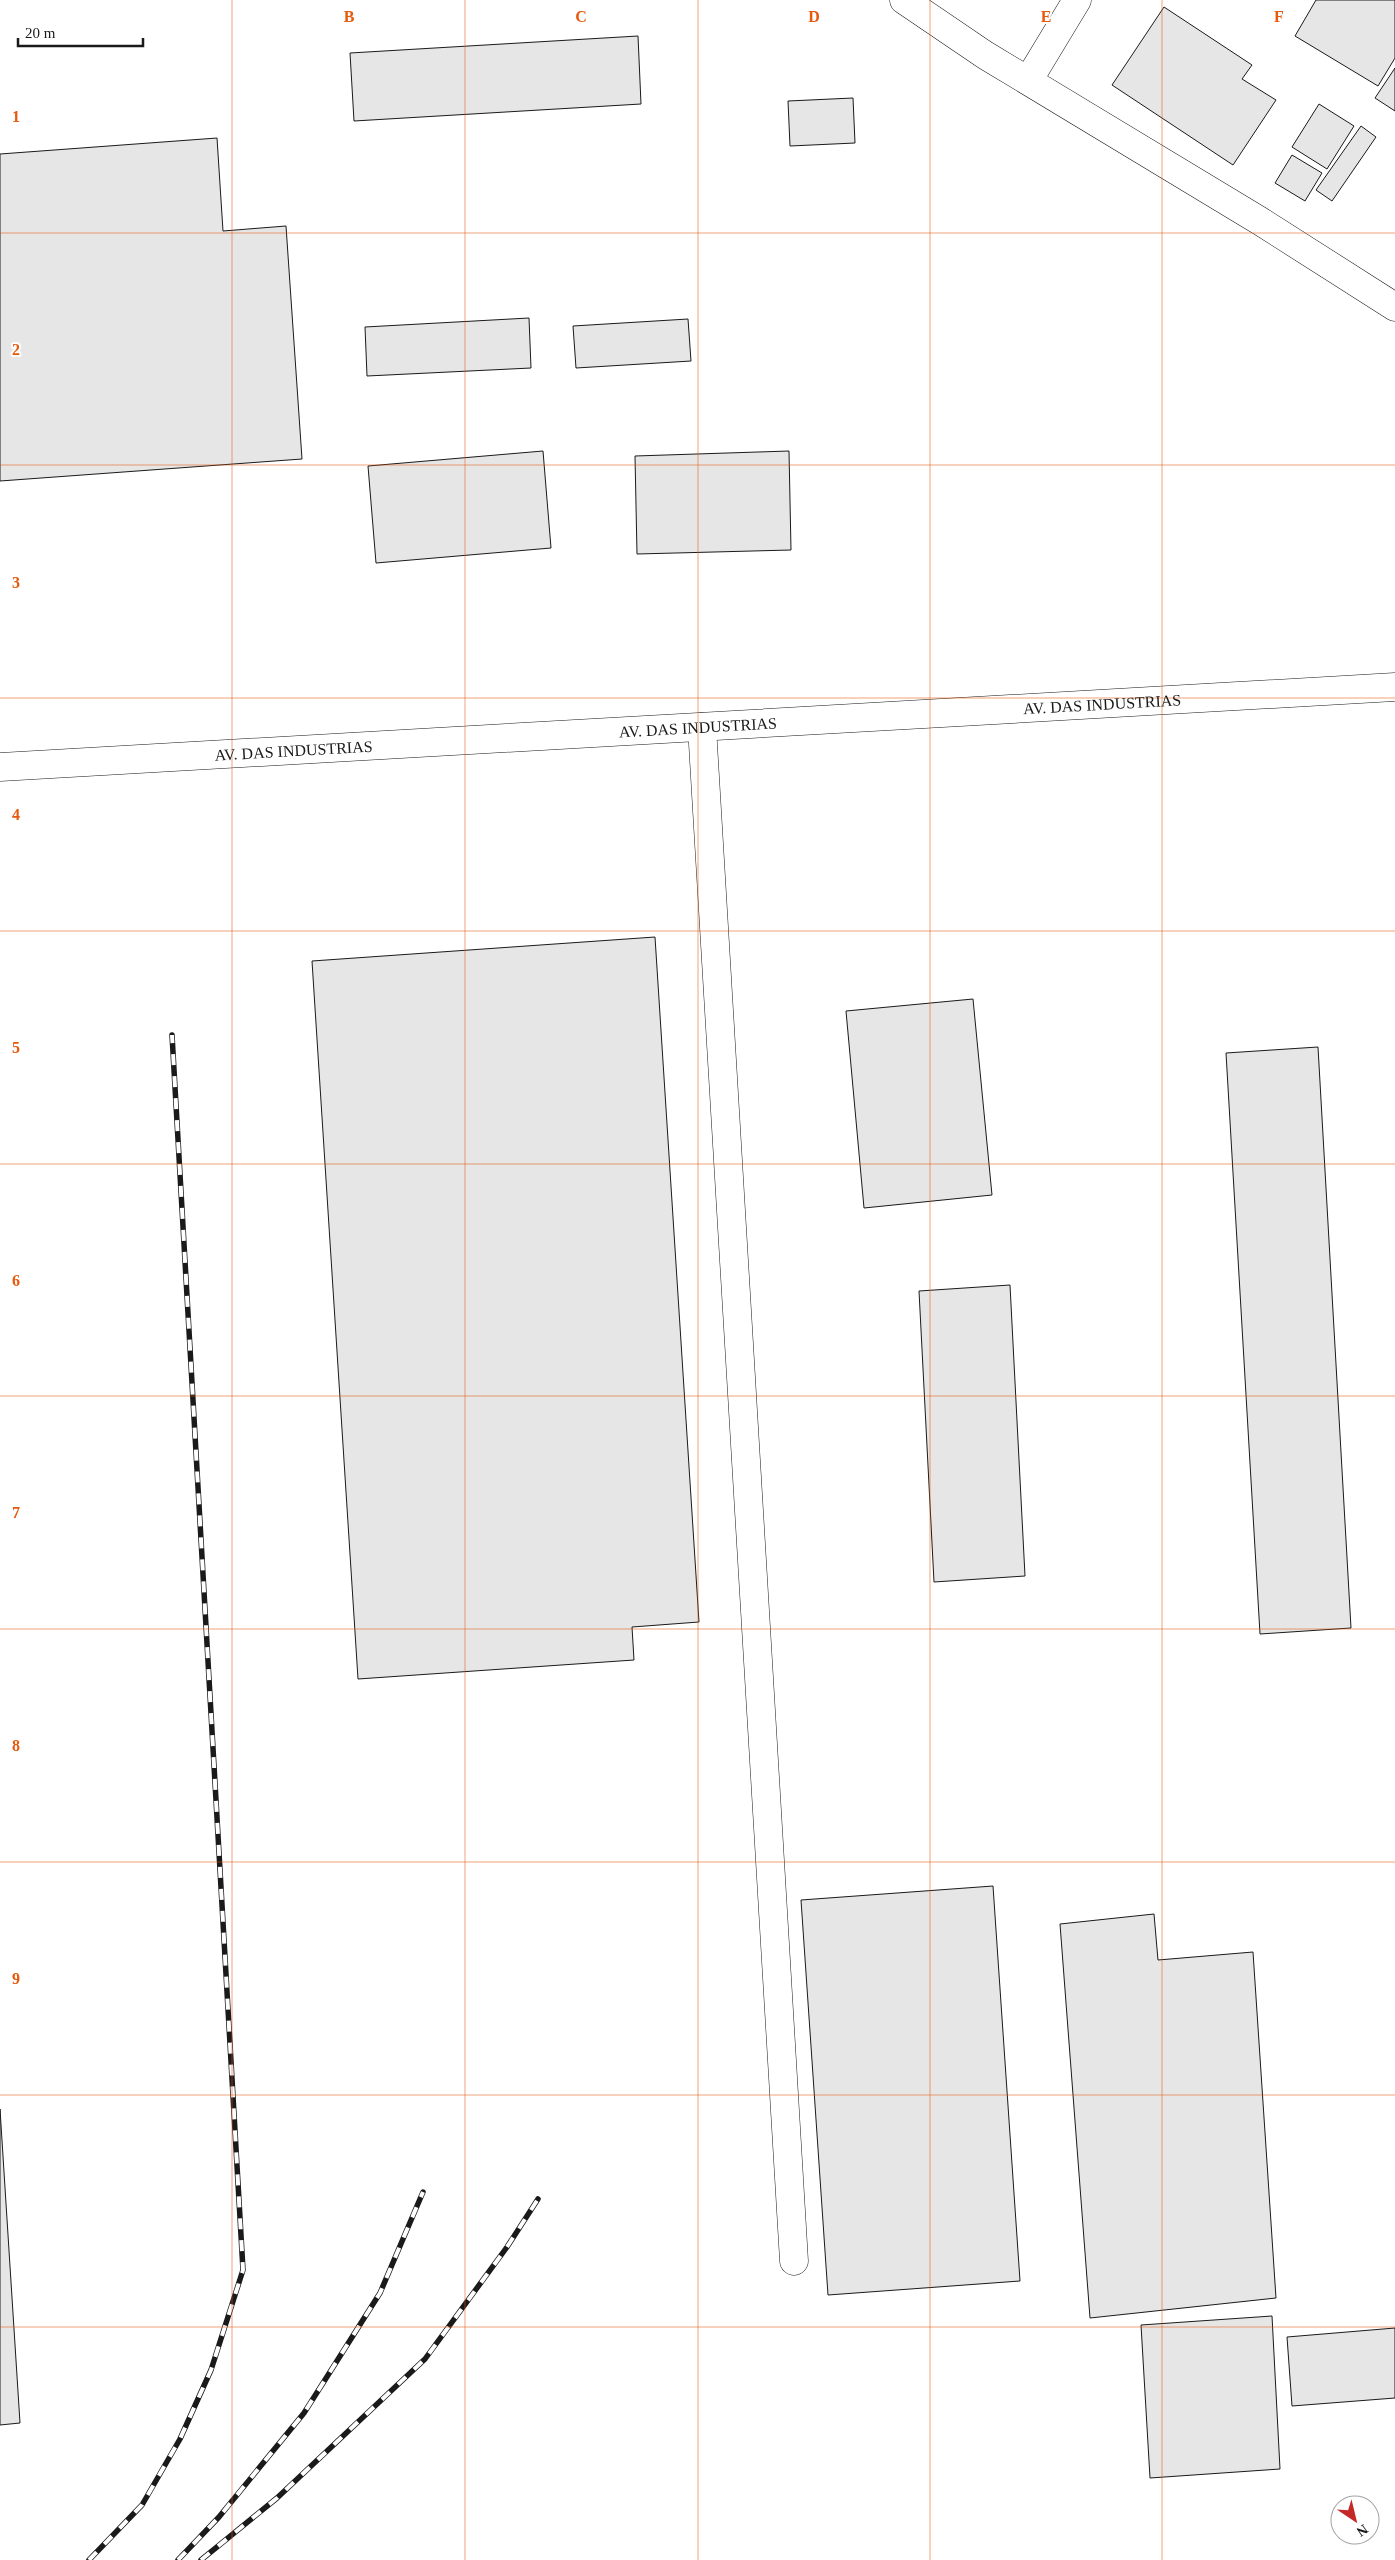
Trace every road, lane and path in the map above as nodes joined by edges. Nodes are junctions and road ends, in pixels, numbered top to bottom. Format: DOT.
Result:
graph roads {
  1 [pos="904,0"];
  2 [pos="1077,0"];
  3 [pos="1028,81"];
  4 [pos="1395,307"];
  5 [pos="1395,687"];
  6 [pos="702,726"];
  7 [pos="0,767"];
  8 [pos="794,2261"];
  1 -- 3 [label="street"];
  2 -- 3 [label="street"];
  3 -- 4 [label="street"];
  5 -- 6 [label="street, AV. DAS INDUSTRIAS"];
  6 -- 7 [label="street, AV. DAS INDUSTRIAS"];
  6 -- 8 [label="street"];
}
